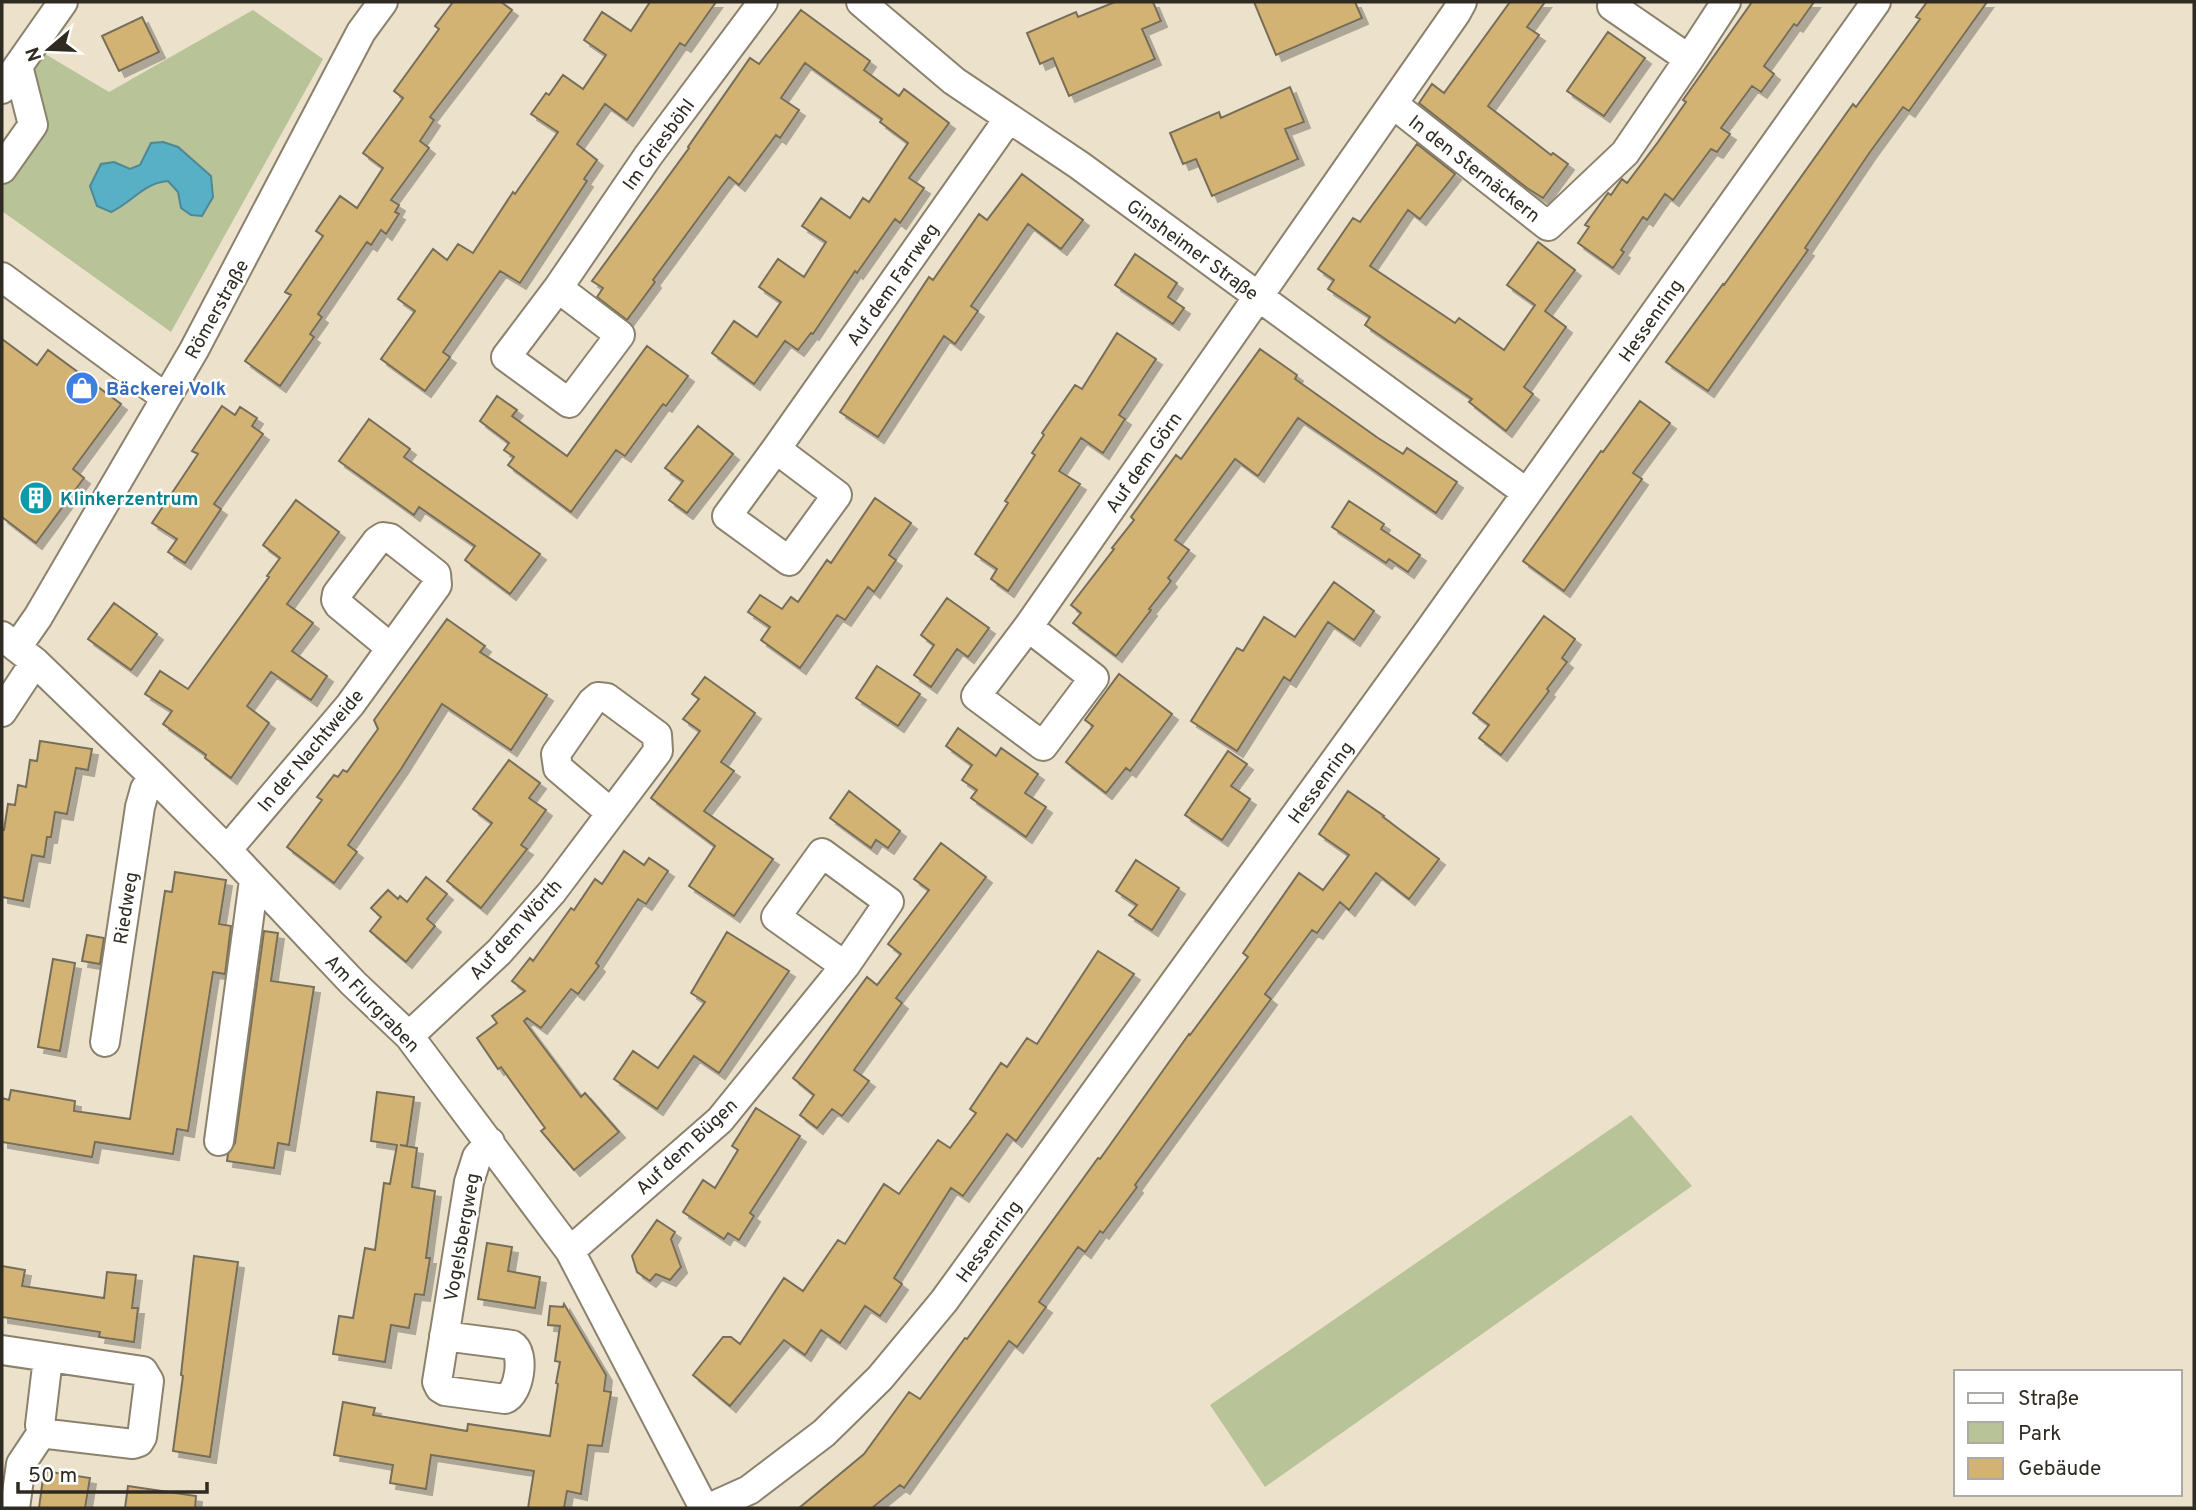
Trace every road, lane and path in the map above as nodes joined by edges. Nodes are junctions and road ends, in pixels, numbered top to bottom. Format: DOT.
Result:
graph roads {
  1 [pos="63,2"];
  2 [pos="383,2"];
  3 [pos="763,2"];
  4 [pos="861,2"];
  5 [pos="1615,2"];
  6 [pos="1876,2"];
  7 [pos="1722,3"];
  8 [pos="1453,6"];
  9 [pos="1689,59"];
  10 [pos="18,66"];
  11 [pos="2,89"];
  12 [pos="1394,104"];
  13 [pos="1009,118"];
  14 [pos="2,169"];
  15 [pos="2,278"];
  16 [pos="558,288"];
  17 [pos="1258,296"];
  18 [pos="166,398"];
  19 [pos="776,449"];
  20 [pos="1527,493"];
  21 [pos="1028,627"];
  22 [pos="18,648"];
  23 [pos="391,648"];
  24 [pos="2,712"];
  25 [pos="153,776"];
  26 [pos="611,813"];
  27 [pos="227,850"];
  28 [pos="254,880"];
  29 [pos="845,967"];
  30 [pos="410,1036"];
  31 [pos="105,1041"];
  32 [pos="219,1141"];
  33 [pos="490,1142"];
  34 [pos="570,1251"];
  35 [pos="444,1336"];
  36 [pos="2,1350"];
  37 [pos="48,1358"];
  38 [pos="43,1431"];
  39 [pos="754,1499"];
  40 [pos="715,1507"];
  41 [pos="15,1508"];
  1 -- 10 [label="street"];
  2 -- 18 [label="street, Römerstraße"];
  3 -- 16 [label="street, Im Griesböhl"];
  4 -- 13 [label="street, Ginsheimer Straße"];
  5 -- 9 [label="street"];
  6 -- 20 [label="street, Hessenring"];
  7 -- 9 [label="street, In den Sternäckern"];
  8 -- 12 [label="street, In den Sternäckern"];
  9 -- 12 [label="street, In den Sternäckern"];
  10 -- 11 [label="street"];
  10 -- 14 [label="street"];
  12 -- 17 [label="street, In den Sternäckern"];
  13 -- 17 [label="street, Ginsheimer Straße"];
  13 -- 19 [label="street, Auf dem Farrweg"];
  15 -- 18 [label="street"];
  17 -- 20 [label="street, Ginsheimer Straße"];
  17 -- 21 [label="street, Auf dem Görn"];
  18 -- 22 [label="street, Römerstraße"];
  20 -- 39 [label="street, Hessenring"];
  22 -- 24 [label="street, Römerstraße"];
  22 -- 25 [label="street, Am Flurgraben"];
  23 -- 27 [label="street, In der Nachtweide"];
  25 -- 27 [label="street, Am Flurgraben"];
  25 -- 31 [label="street, Riedweg"];
  26 -- 30 [label="street, Auf dem Wörth"];
  27 -- 28 [label="street, Am Flurgraben"];
  28 -- 30 [label="street, Am Flurgraben"];
  28 -- 32 [label="street"];
  29 -- 34 [label="street, Auf dem Bügen"];
  30 -- 33 [label="street, Am Flurgraben"];
  33 -- 34 [label="street, Am Flurgraben"];
  33 -- 35 [label="street, Vogelsbergweg"];
  34 -- 40 [label="street, Am Flurgraben"];
  36 -- 37 [label="street"];
  37 -- 38 [label="street"];
  37 -- 38 [label="street"];
  38 -- 41 [label="street"];
  39 -- 40 [label="street, Hessenring"];
}
